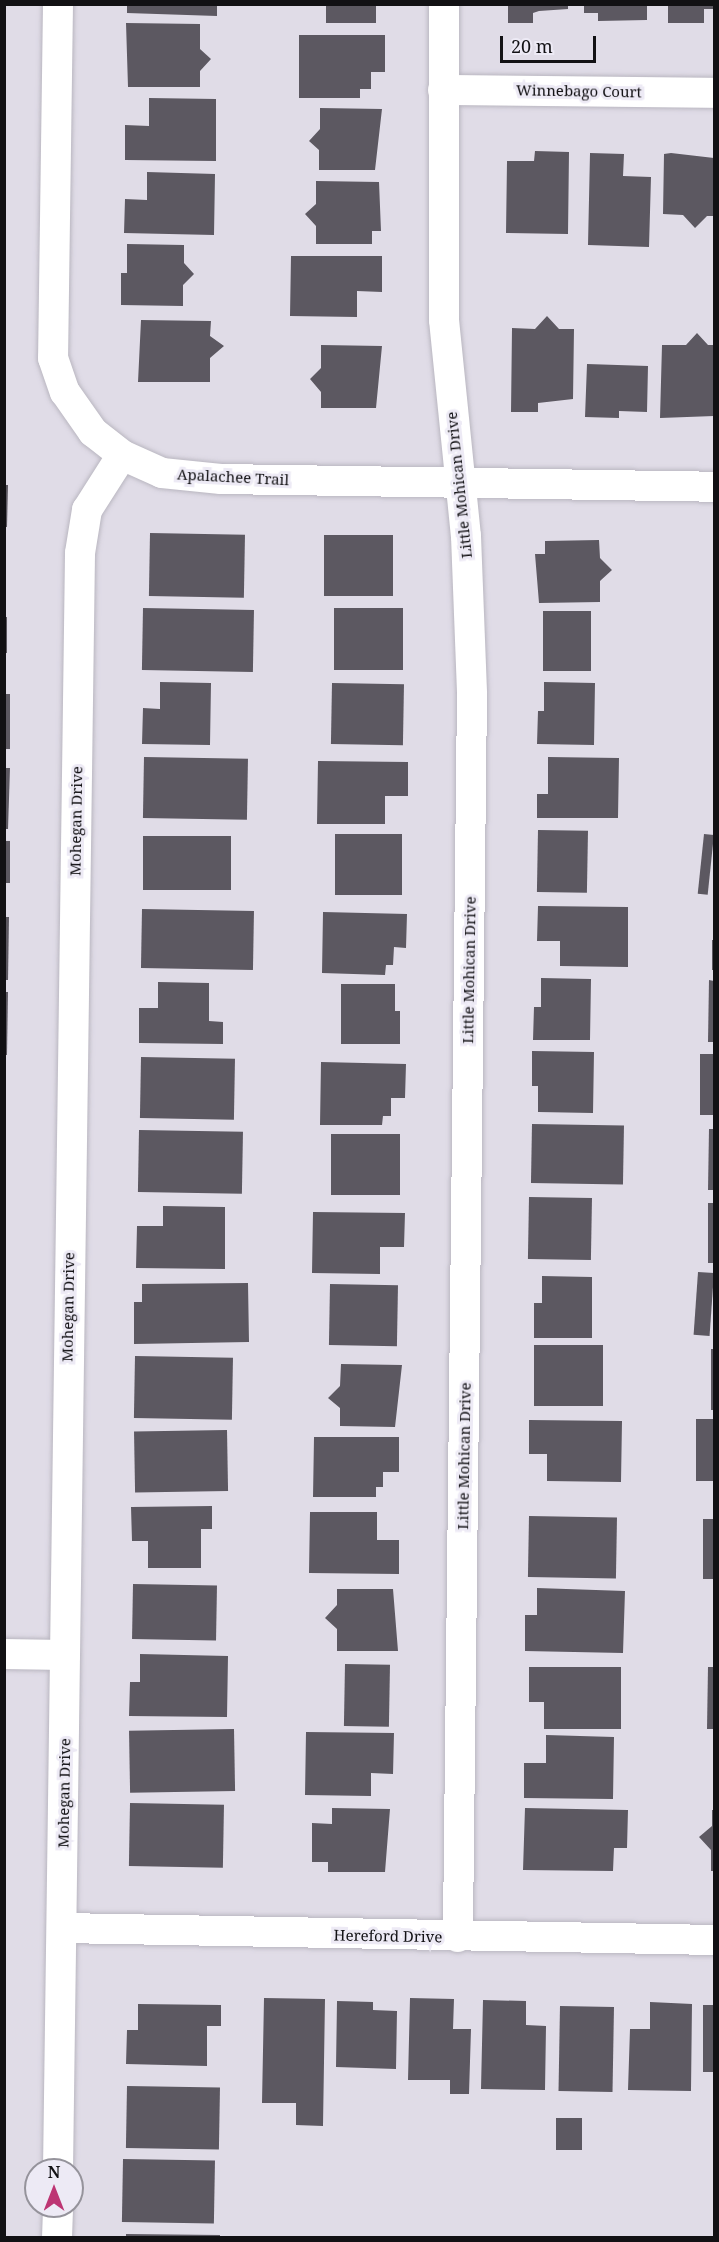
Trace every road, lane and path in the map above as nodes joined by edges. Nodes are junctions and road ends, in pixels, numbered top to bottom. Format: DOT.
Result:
graph roads {
  1 [pos="58,4"];
  2 [pos="444,4"];
  3 [pos="443,90"];
  4 [pos="714,93"];
  5 [pos="122,456"];
  6 [pos="460,483"];
  7 [pos="714,487"];
  8 [pos="4,1654"];
  9 [pos="65,1655"];
  10 [pos="62,1928"];
  11 [pos="458,1937"];
  12 [pos="714,1940"];
  13 [pos="58,2158"];
  14 [pos="58,2218"];
  15 [pos="57,2238"];
  1 -- 5 [label="street, Apalachee Trail"];
  2 -- 3 [label="street, Little Mohican Drive"];
  3 -- 4 [label="street, Winnebago Court"];
  3 -- 6 [label="street, Little Mohican Drive"];
  5 -- 6 [label="street, Apalachee Trail"];
  5 -- 9 [label="street, Mohegan Drive"];
  6 -- 7 [label="street, Apalachee Trail"];
  6 -- 11 [label="street, Little Mohican Drive"];
  8 -- 9 [label="street"];
  9 -- 10 [label="street, Mohegan Drive"];
  10 -- 11 [label="street, Hereford Drive"];
  10 -- 13 [label="street, Mohegan Drive"];
  11 -- 12 [label="street, Hereford Drive"];
  14 -- 15 [label="street"];
}
